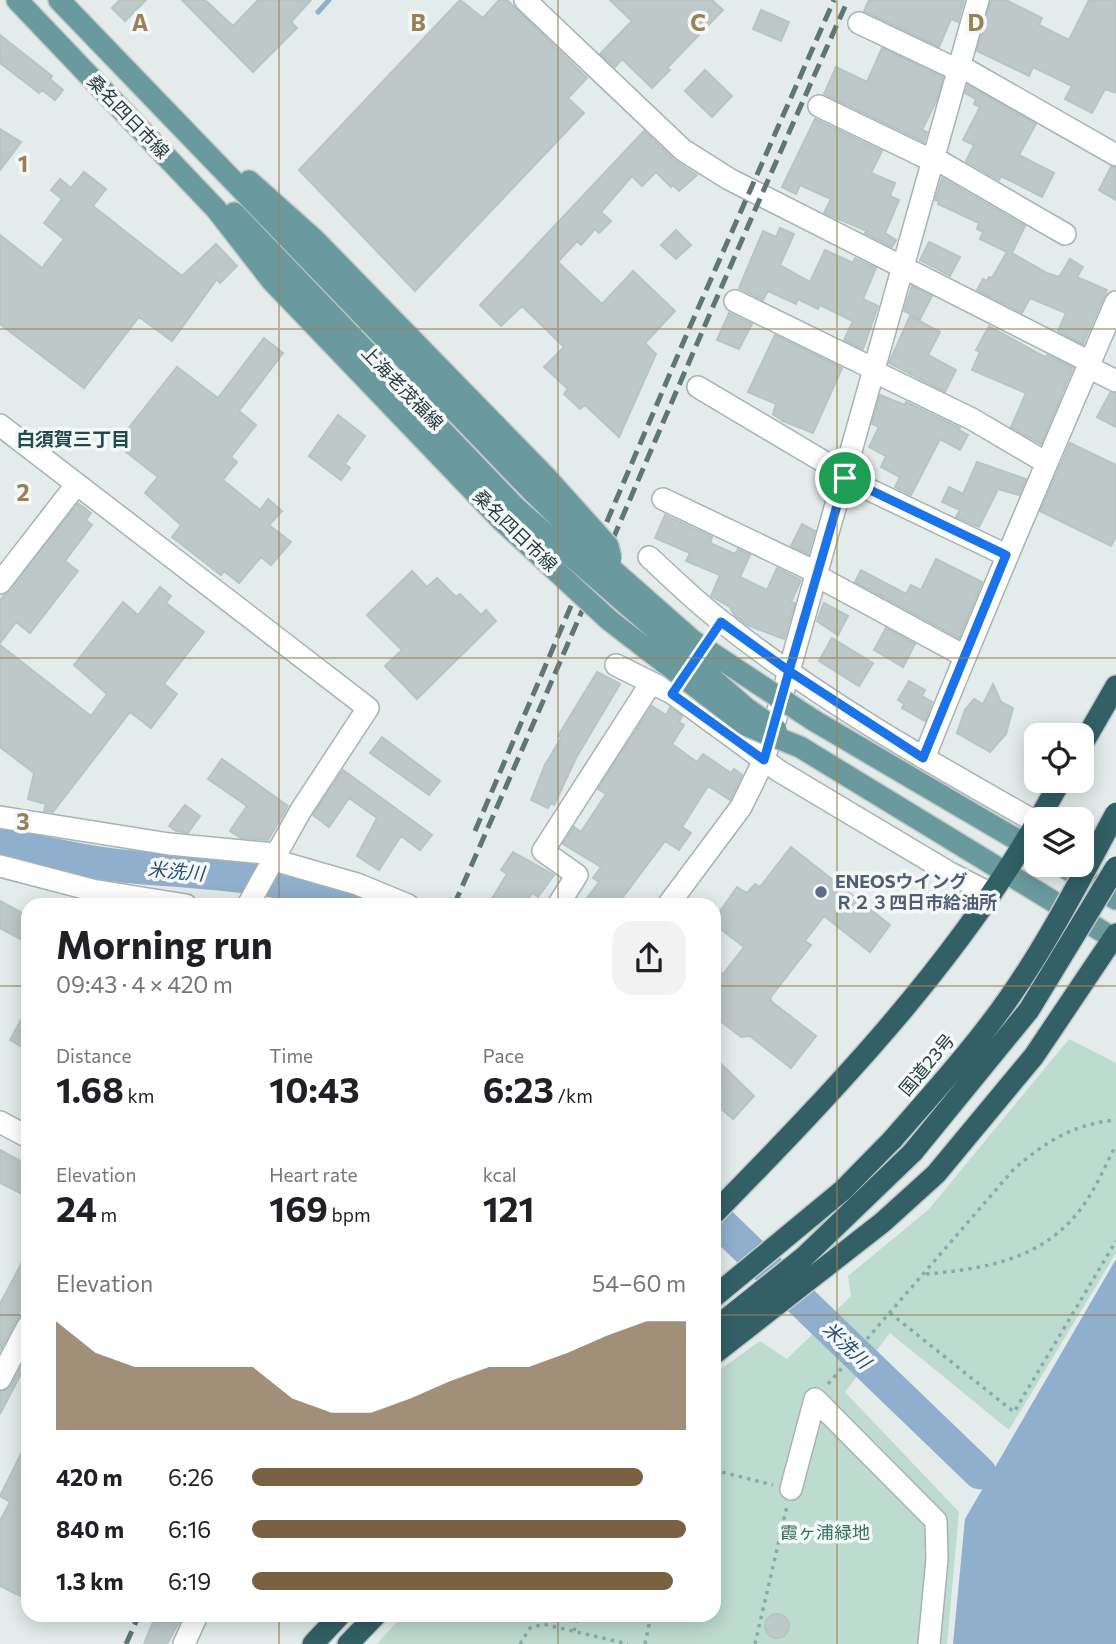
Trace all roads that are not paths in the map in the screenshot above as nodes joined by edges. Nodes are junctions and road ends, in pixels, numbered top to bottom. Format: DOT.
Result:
graph roads {
  1 [pos="17,0"];
  2 [pos="29,0"];
  3 [pos="59,0"];
  4 [pos="66,0"];
  5 [pos="525,0"];
  6 [pos="978,0"];
  7 [pos="859,23"];
  8 [pos="959,68"];
  9 [pos="819,106"];
  10 [pos="1116,155"];
  11 [pos="934,160"];
  12 [pos="1065,234"];
  13 [pos="905,266"];
  14 [pos="735,301"];
  15 [pos="1116,302"];
  16 [pos="358,328"];
  17 [pos="1090,365"];
  18 [pos="875,371"];
  19 [pos="1116,381"];
  20 [pos="698,387"];
  21 [pos="0,425"];
  22 [pos="1045,462"];
  23 [pos="846,476"];
  24 [pos="76,485"];
  25 [pos="540,485"];
  26 [pos="663,499"];
  27 [pos="509,514"];
  28 [pos="1006,555"];
  29 [pos="649,557"];
  30 [pos="817,575"];
  31 [pos="0,583"];
  32 [pos="721,622"];
  33 [pos="964,653"];
  34 [pos="616,666"];
  35 [pos="789,671"];
  36 [pos="651,683"];
  37 [pos="1116,686"];
  38 [pos="672,694"];
  39 [pos="1094,724"];
  40 [pos="923,758"];
  41 [pos="764,760"];
  42 [pos="1116,813"];
  43 [pos="1024,815"];
  44 [pos="0,817"];
  45 [pos="1024,843"];
  46 [pos="1024,853"];
  47 [pos="273,857"];
  48 [pos="0,866"];
  49 [pos="1116,867"];
  50 [pos="1004,874"];
  51 [pos="1081,877"];
  52 [pos="991,894"];
  53 [pos="142,898"];
  54 [pos="252,898"];
  55 [pos="391,898"];
  56 [pos="562,898"];
  57 [pos="673,898"];
  58 [pos="1116,898"];
  59 [pos="1115,937"];
  60 [pos="0,1122"];
  61 [pos="21,1133"];
  62 [pos="721,1207"];
  63 [pos="722,1291"];
  64 [pos="755,1310"];
  65 [pos="721,1326"];
  66 [pos="21,1339"];
  67 [pos="721,1346"];
  68 [pos="0,1379"];
  69 [pos="791,1489"];
  70 [pos="194,1622"];
  71 [pos="333,1622"];
  72 [pos="369,1622"];
  73 [pos="184,1644"];
  74 [pos="313,1644"];
  75 [pos="348,1644"];
  76 [pos="929,1644"];
  1 -- 27 [label="main road, 桑名四日市線"];
  2 -- 16 [label="main road, 上海老茂福線"];
  3 -- 16 [label="main road, 上海老茂福線"];
  4 -- 25 [label="main road"];
  5 -- 13 [label="street"];
  6 -- 8 [label="street"];
  7 -- 8 [label="street"];
  8 -- 10 [label="street"];
  8 -- 11 [label="street"];
  9 -- 11 [label="street"];
  11 -- 12 [label="street"];
  11 -- 13 [label="street"];
  13 -- 17 [label="street"];
  13 -- 18 [label="street"];
  14 -- 18 [label="street"];
  15 -- 17 [label="street"];
  16 -- 25 [label="main road, 上海老茂福線"];
  16 -- 27 [label="main road, 上海老茂福線"];
  17 -- 19 [label="street"];
  17 -- 22 [label="street"];
  18 -- 22 [label="street"];
  18 -- 23 [label="street"];
  20 -- 23 [label="street"];
  21 -- 24 [label="street"];
  22 -- 28 [label="street"];
  23 -- 28 [label="street"];
  23 -- 30 [label="street"];
  24 -- 31 [label="street"];
  24 -- 47 [label="street"];
  25 -- 45 [label="main road, 上海老茂福線, bridge"];
  26 -- 30 [label="street"];
  27 -- 50 [label="main road, 上海老茂福線, bridge"];
  28 -- 33 [label="street"];
  29 -- 32 [label="street"];
  30 -- 33 [label="street"];
  30 -- 35 [label="street"];
  32 -- 35 [label="street"];
  32 -- 38 [label="street"];
  33 -- 40 [label="street"];
  34 -- 36 [label="street"];
  35 -- 40 [label="street"];
  35 -- 41 [label="street"];
  36 -- 38 [label="street"];
  36 -- 56 [label="street"];
  37 -- 39 [label="highway"];
  38 -- 41 [label="street"];
  40 -- 43 [label="street"];
  41 -- 52 [label="street"];
  41 -- 57 [label="street"];
  42 -- 63 [label="highway, 国道23号, bridge"];
  44 -- 47 [label="street"];
  46 -- 50 [label="highway"];
  47 -- 54 [label="street"];
  47 -- 55 [label="street"];
  48 -- 53 [label="street"];
  49 -- 64 [label="highway, bridge"];
  50 -- 52 [label="highway"];
  50 -- 59 [label="main road"];
  51 -- 58 [label="main road"];
  52 -- 62 [label="highway"];
  59 -- 64 [label="highway"];
  60 -- 61 [label="street"];
  64 -- 65 [label="highway"];
  64 -- 67 [label="highway"];
  66 -- 68 [label="street"];
  69 -- 76 [label="street"];
  70 -- 73 [label="street"];
  71 -- 74 [label="highway"];
  72 -- 75 [label="highway"];
}
